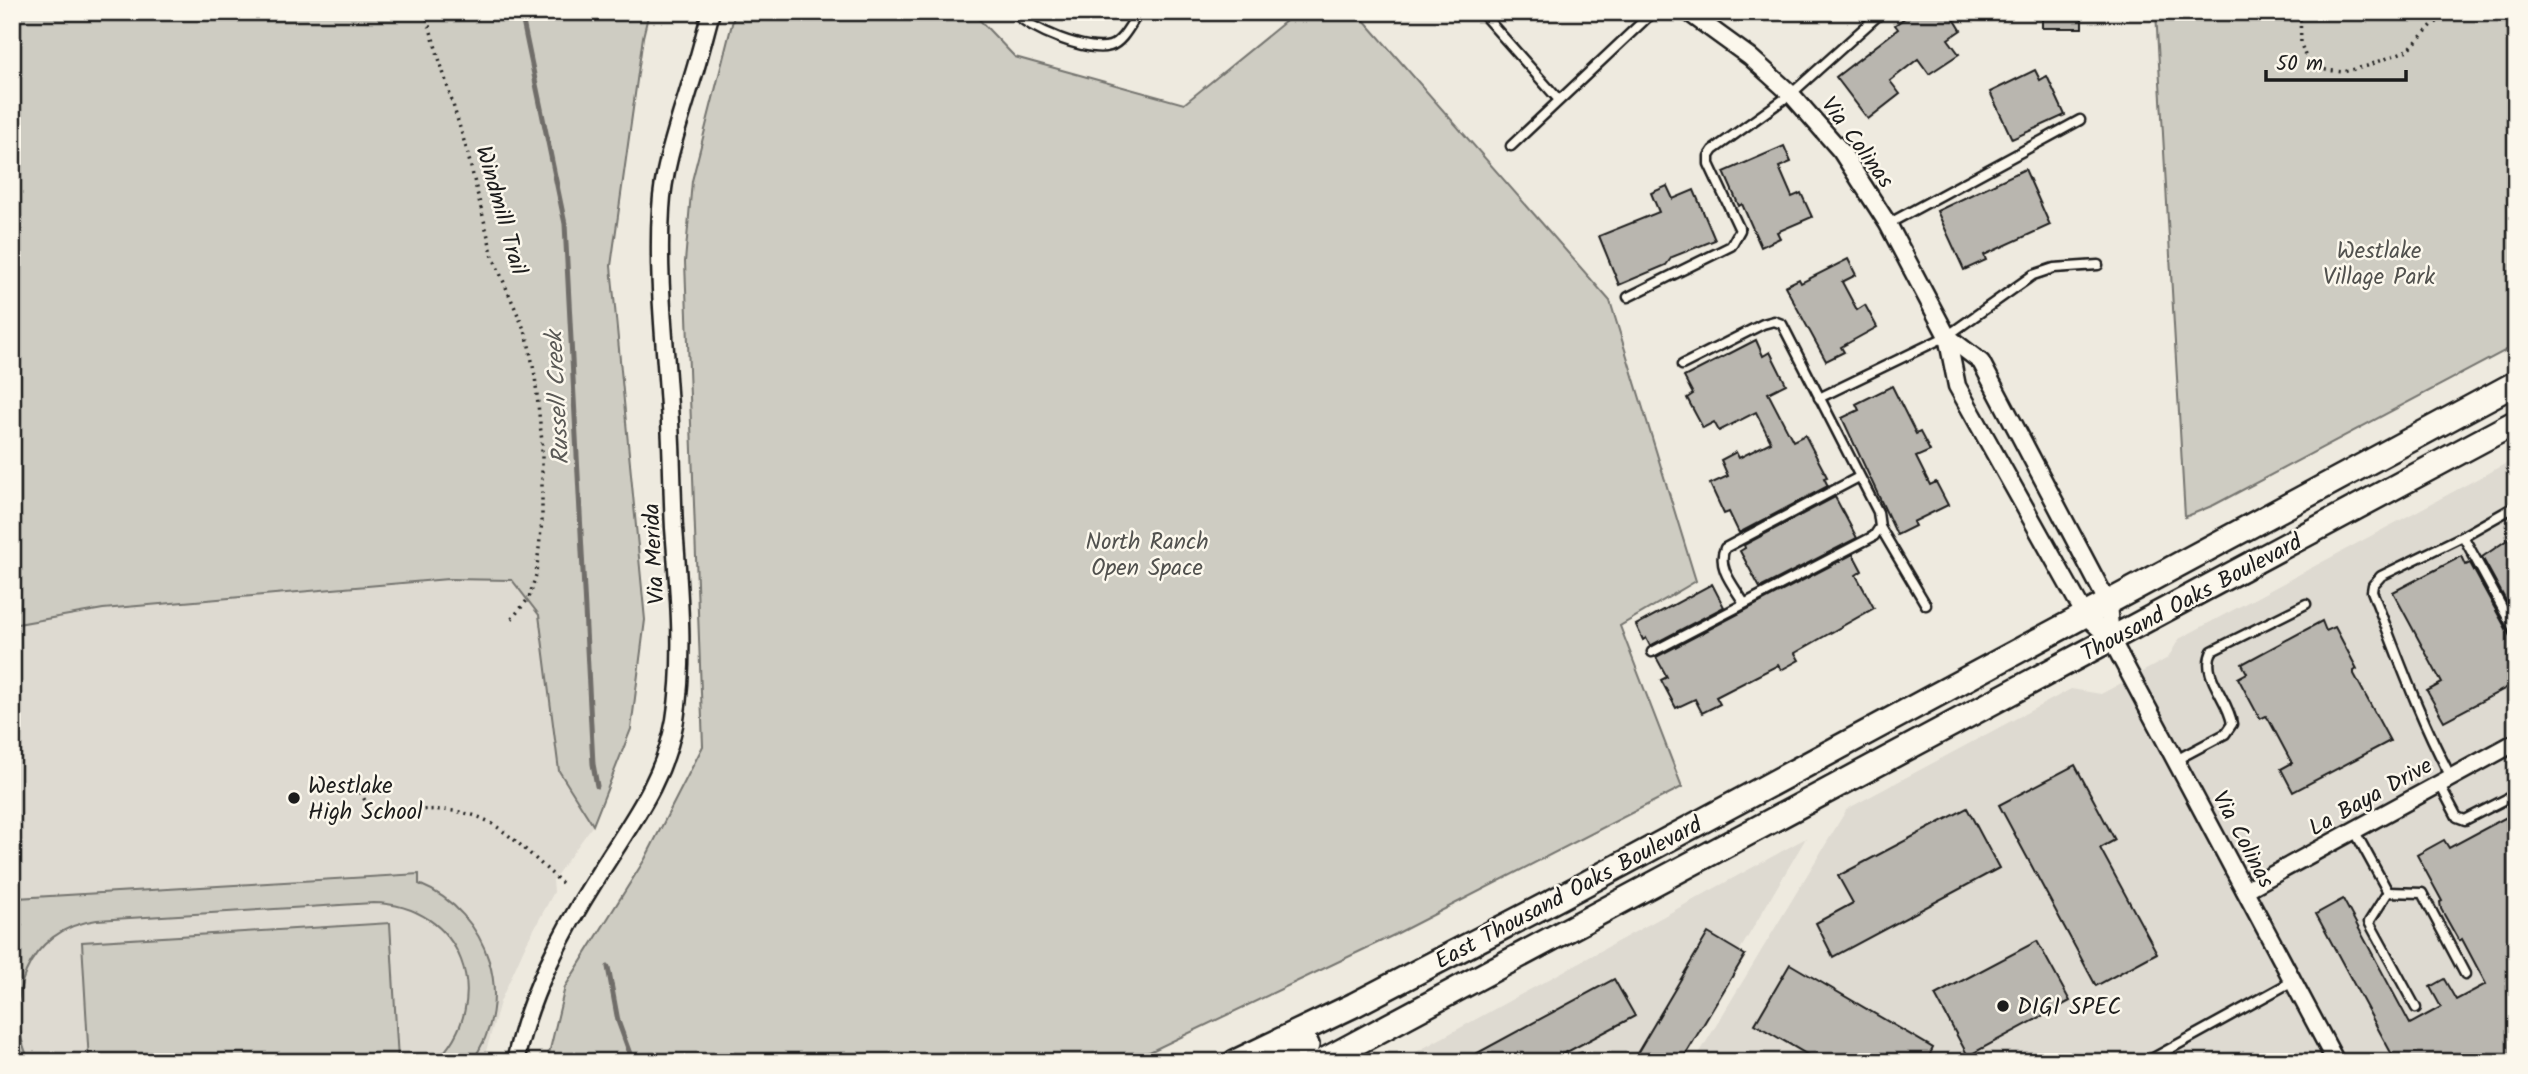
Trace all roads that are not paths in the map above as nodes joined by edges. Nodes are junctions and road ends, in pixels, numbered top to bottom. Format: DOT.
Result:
graph roads {
  1 [pos="711,12"];
  2 [pos="1014,12"];
  3 [pos="1139,12"];
  4 [pos="1480,12"];
  5 [pos="1653,12"];
  6 [pos="1688,12"];
  7 [pos="1882,12"];
  8 [pos="1791,94"];
  9 [pos="1559,100"];
  10 [pos="2080,120"];
  11 [pos="1511,146"];
  12 [pos="1888,224"];
  13 [pos="2098,265"];
  14 [pos="1628,297"];
  15 [pos="1947,336"];
  16 [pos="1682,365"];
  17 [pos="2516,383"];
  18 [pos="1819,398"];
  19 [pos="2516,422"];
  20 [pos="1859,477"];
  21 [pos="2516,506"];
  22 [pos="1880,527"];
  23 [pos="2463,536"];
  24 [pos="1744,603"];
  25 [pos="2108,603"];
  26 [pos="2306,604"];
  27 [pos="1926,605"];
  28 [pos="2085,615"];
  29 [pos="2516,633"];
  30 [pos="2111,639"];
  31 [pos="1652,652"];
  32 [pos="1897,715"];
  33 [pos="2516,742"];
  34 [pos="2176,760"];
  35 [pos="1866,771"];
  36 [pos="2445,780"];
  37 [pos="2516,794"];
  38 [pos="2354,830"];
  39 [pos="2245,890"];
  40 [pos="2388,892"];
  41 [pos="2465,974"];
  42 [pos="2293,981"];
  43 [pos="1353,1005"];
  44 [pos="2416,1008"];
  45 [pos="515,1062"];
  46 [pos="1235,1062"];
  47 [pos="1274,1062"];
  48 [pos="1321,1062"];
  49 [pos="1569,1062"];
  50 [pos="1592,1062"];
  51 [pos="2146,1062"];
  52 [pos="2336,1062"];
  1 -- 45 [label="street, Via Merida"];
  2 -- 3 [label="lane"];
  4 -- 9 [label="lane"];
  5 -- 9 [label="lane"];
  6 -- 8 [label="street, Via Colinas"];
  7 -- 8 [label="lane"];
  8 -- 12 [label="street, Via Colinas"];
  8 -- 14 [label="lane"];
  9 -- 11 [label="lane"];
  10 -- 12 [label="lane"];
  12 -- 15 [label="street, Via Colinas"];
  13 -- 15 [label="lane"];
  15 -- 18 [label="lane"];
  15 -- 25 [label="street, Via Colinas"];
  15 -- 28 [label="street, Via Colinas"];
  16 -- 18 [label="lane"];
  17 -- 25 [label="main road, Thousand Oaks Boulevard"];
  18 -- 20 [label="lane"];
  19 -- 30 [label="main road, Thousand Oaks Boulevard"];
  20 -- 22 [label="lane"];
  20 -- 24 [label="lane"];
  21 -- 23 [label="lane"];
  22 -- 24 [label="lane"];
  22 -- 27 [label="lane"];
  23 -- 29 [label="lane"];
  23 -- 36 [label="lane"];
  24 -- 31 [label="lane"];
  25 -- 28 [label="main road, Thousand Oaks Boulevard"];
  25 -- 30 [label="street, Via Colinas"];
  26 -- 34 [label="lane"];
  28 -- 30 [label="street, Via Colinas"];
  28 -- 32 [label="main road, Thousand Oaks Boulevard"];
  30 -- 34 [label="street, Via Colinas"];
  30 -- 35 [label="main road, Thousand Oaks Boulevard"];
  32 -- 43 [label="main road, East Thousand Oaks Boulevard"];
  33 -- 36 [label="street, La Baya Drive"];
  34 -- 39 [label="street, Via Colinas"];
  35 -- 48 [label="main road, East Thousand Oaks Boulevard"];
  36 -- 37 [label="lane"];
  36 -- 38 [label="street, La Baya Drive"];
  38 -- 39 [label="street, La Baya Drive"];
  38 -- 40 [label="lane"];
  39 -- 42 [label="street, Via Colinas"];
  40 -- 41 [label="lane"];
  40 -- 44 [label="lane"];
  42 -- 51 [label="lane"];
  42 -- 52 [label="street, Via Colinas"];
  43 -- 46 [label="main road, East Thousand Oaks Boulevard"];
  43 -- 47 [label="main road"];
  49 -- 50 [label="lane"];
}
